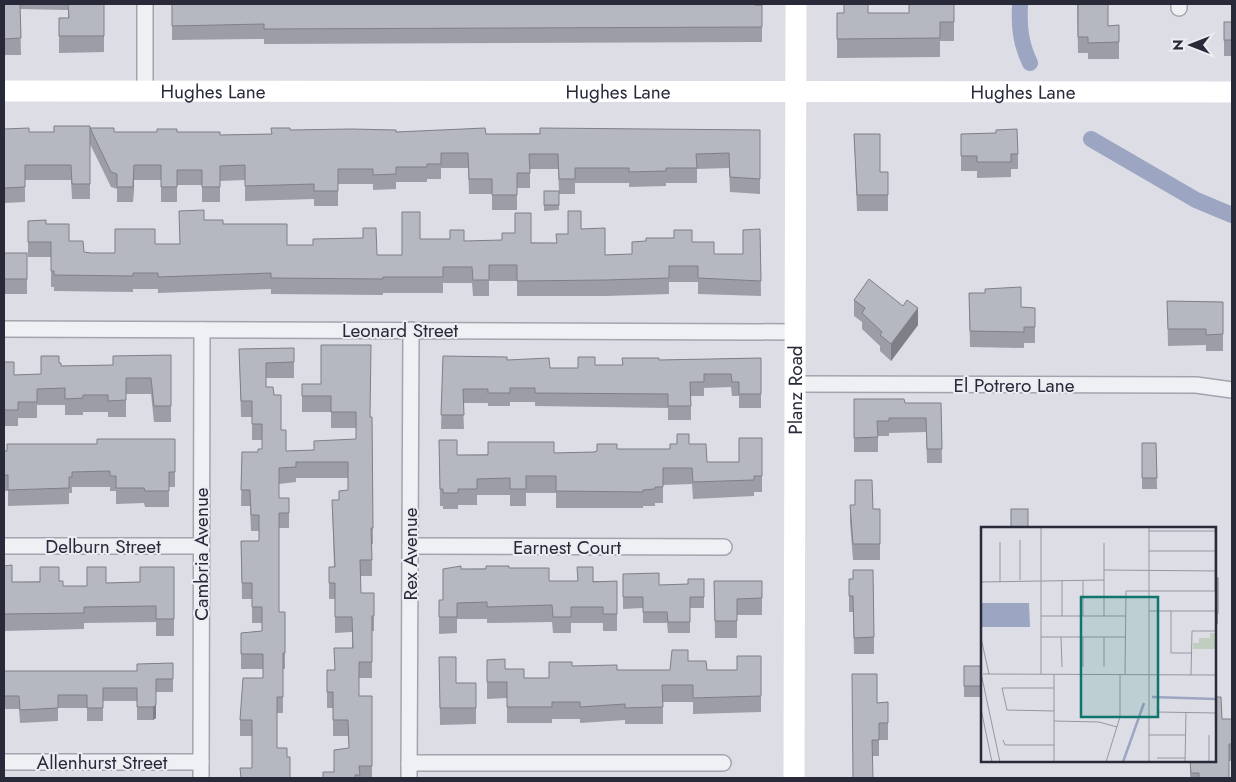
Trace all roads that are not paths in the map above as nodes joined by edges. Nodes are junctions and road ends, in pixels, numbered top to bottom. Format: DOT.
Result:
graph roads {
  1 [pos="145,4"];
  2 [pos="796,4"];
  3 [pos="4,91"];
  4 [pos="145,91"];
  5 [pos="796,92"];
  6 [pos="1232,92"];
  7 [pos="4,330"];
  8 [pos="202,330"];
  9 [pos="410,330"];
  10 [pos="796,332"];
  11 [pos="795,384"];
  12 [pos="1232,390"];
  13 [pos="4,546"];
  14 [pos="201,546"];
  15 [pos="410,546"];
  16 [pos="724,547"];
  17 [pos="4,762"];
  18 [pos="201,762"];
  19 [pos="410,762"];
  20 [pos="723,763"];
  21 [pos="201,778"];
  22 [pos="410,778"];
  23 [pos="794,778"];
  1 -- 4 [label="street"];
  2 -- 5 [label="street, Planz Road"];
  3 -- 4 [label="street, Hughes Lane"];
  4 -- 5 [label="street, Hughes Lane"];
  5 -- 6 [label="street, Hughes Lane"];
  5 -- 10 [label="street, Planz Road"];
  7 -- 8 [label="street, Leonard Street"];
  8 -- 9 [label="street, Leonard Street"];
  8 -- 14 [label="street, Cambria Avenue"];
  9 -- 10 [label="street, Leonard Street"];
  9 -- 15 [label="street, Rex Avenue"];
  10 -- 11 [label="street, Planz Road"];
  11 -- 12 [label="street, El Potrero Lane"];
  11 -- 23 [label="street, Planz Road"];
  13 -- 14 [label="street, Delburn Street"];
  14 -- 18 [label="street, Cambria Avenue"];
  15 -- 16 [label="street, Earnest Court"];
  15 -- 19 [label="street, Rex Avenue"];
  17 -- 18 [label="street, Allenhurst Street"];
  18 -- 21 [label="street, Cambria Avenue"];
  19 -- 20 [label="street"];
  19 -- 22 [label="street, Rex Avenue"];
}
